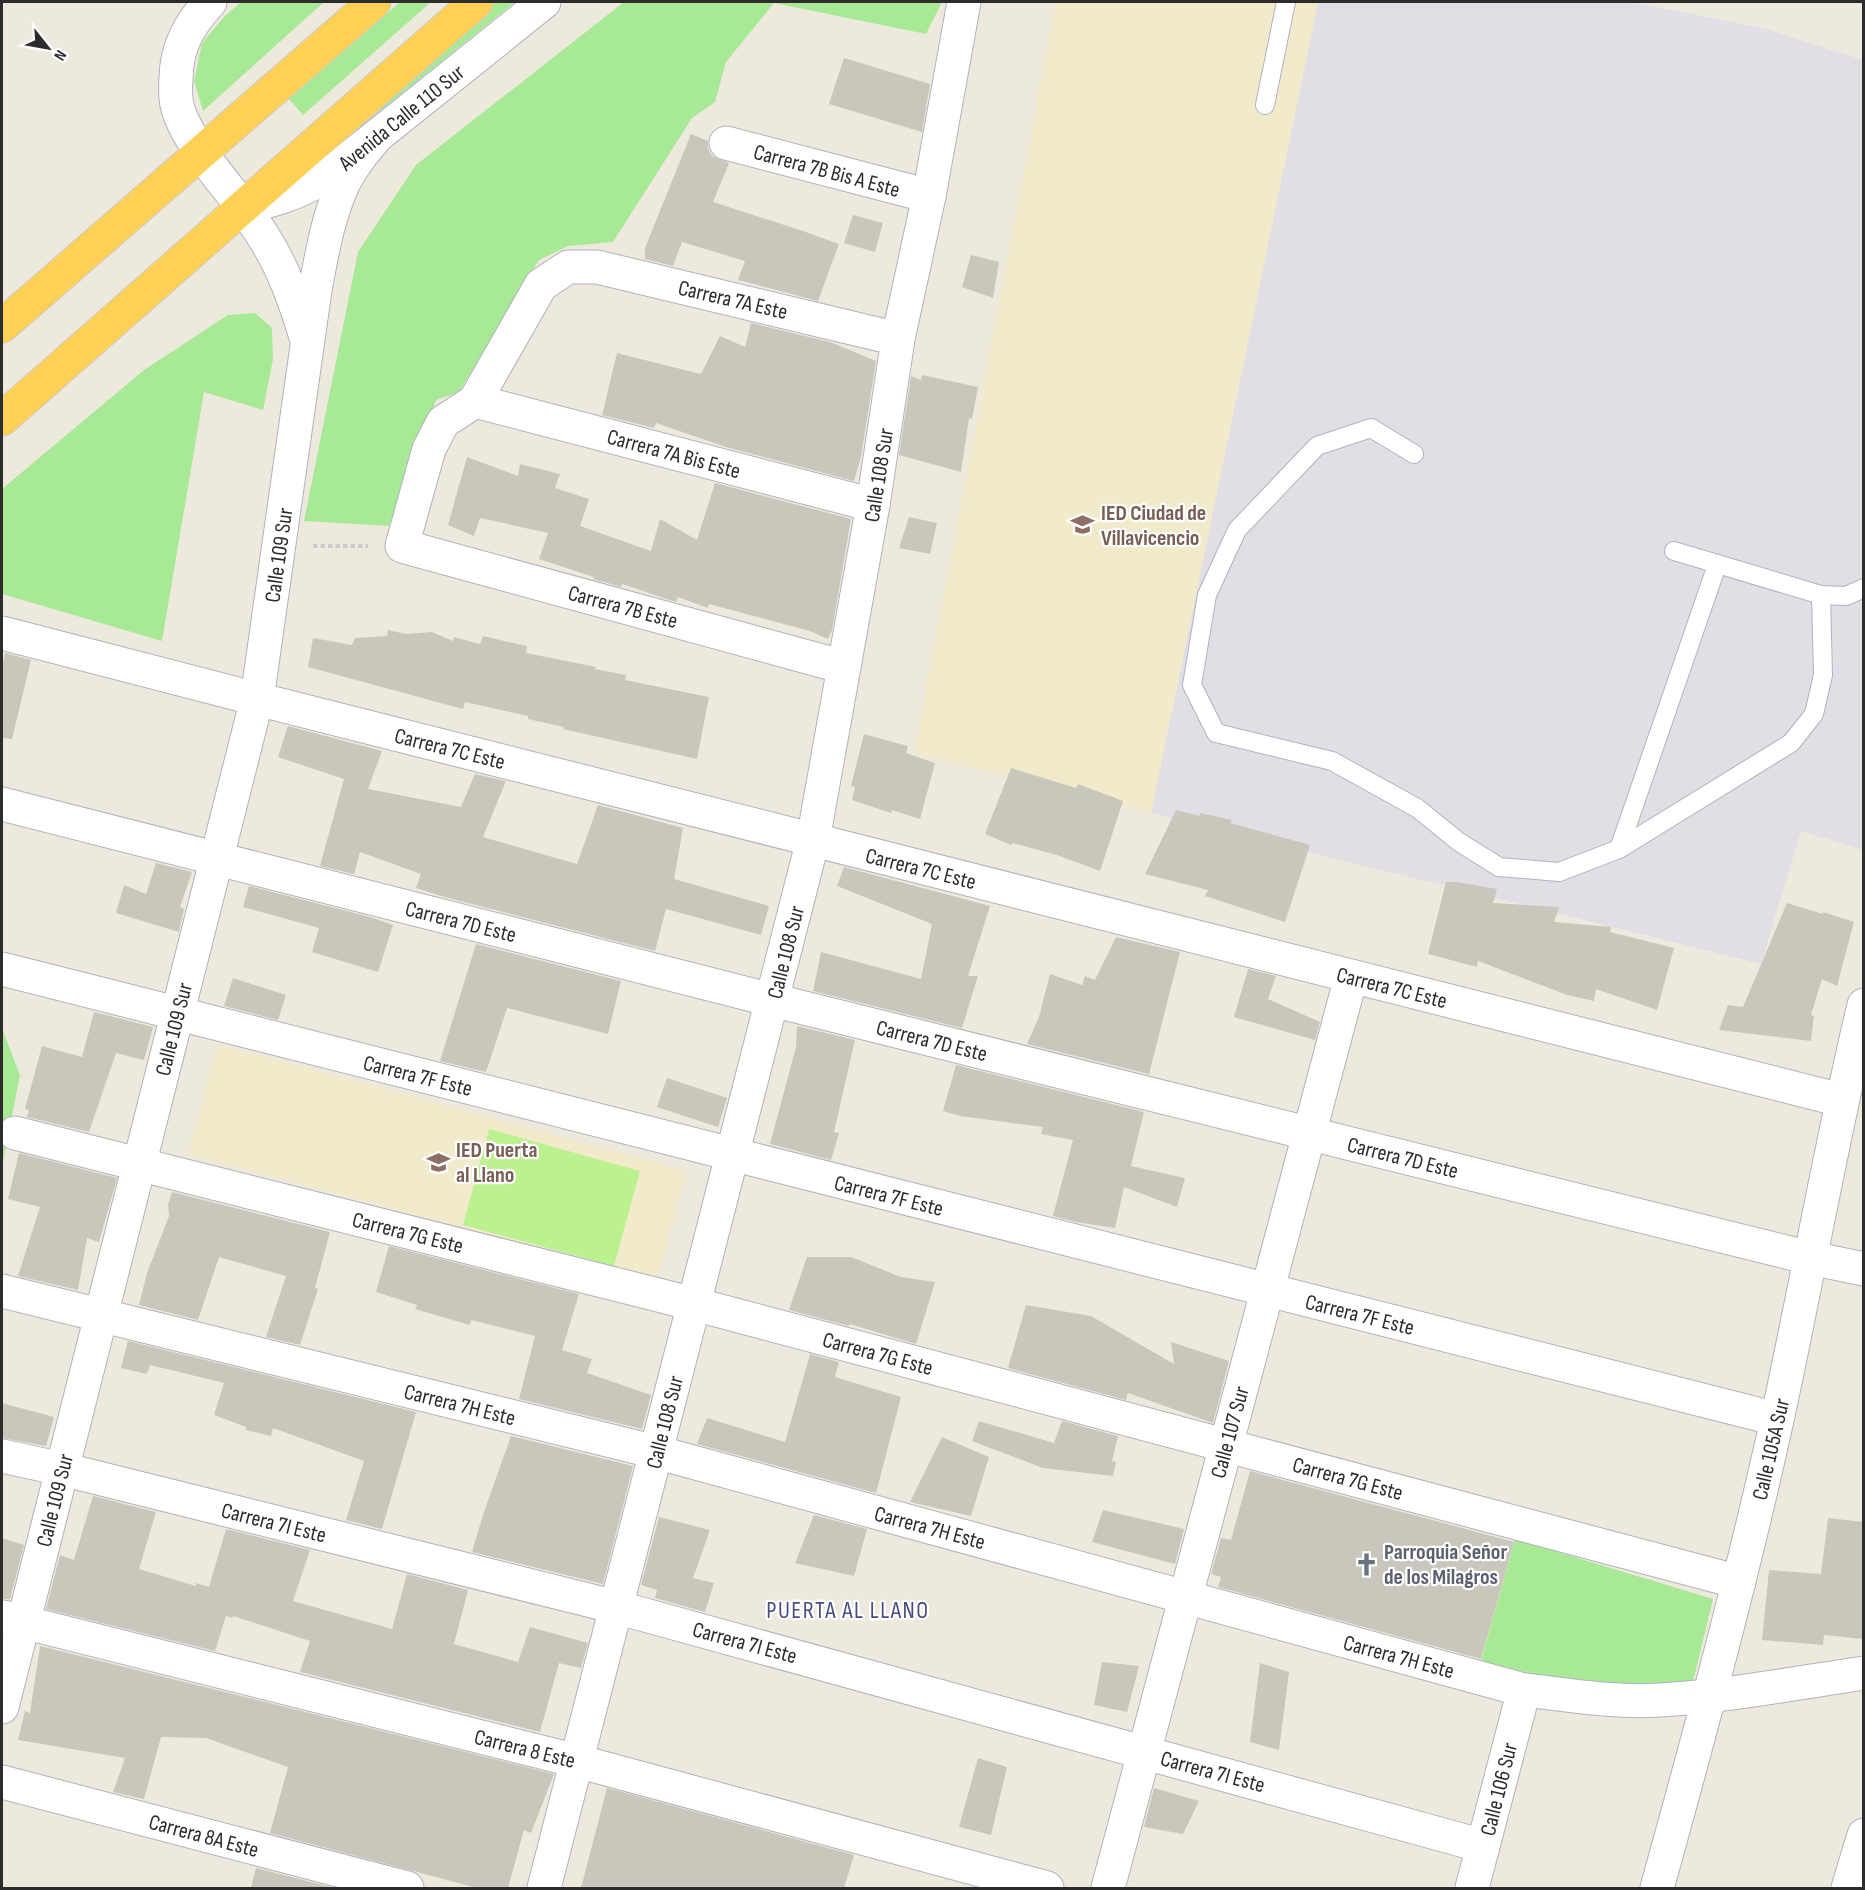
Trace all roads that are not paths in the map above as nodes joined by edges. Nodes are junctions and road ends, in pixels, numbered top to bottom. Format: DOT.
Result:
graph roads {
  1 [pos="210,2"];
  2 [pos="374,2"];
  3 [pos="476,2"];
  4 [pos="544,2"];
  5 [pos="964,2"];
  6 [pos="1286,2"];
  7 [pos="1265,105"];
  8 [pos="377,136"];
  9 [pos="726,143"];
  10 [pos="202,152"];
  11 [pos="929,196"];
  12 [pos="244,207"];
  13 [pos="2,326"];
  14 [pos="898,339"];
  15 [pos="308,344"];
  16 [pos="475,402"];
  17 [pos="2,419"];
  18 [pos="1414,454"];
  19 [pos="873,505"];
  20 [pos="1674,551"];
  21 [pos="1717,565"];
  22 [pos="1863,588"];
  23 [pos="1821,595"];
  24 [pos="2,633"];
  25 [pos="844,667"];
  26 [pos="257,699"];
  27 [pos="2,804"];
  28 [pos="813,840"];
  29 [pos="1619,849"];
  30 [pos="216,859"];
  31 [pos="2,969"];
  32 [pos="1351,976"];
  33 [pos="772,1000"];
  34 [pos="1863,1005"];
  35 [pos="177,1014"];
  36 [pos="1841,1100"];
  37 [pos="15,1133"];
  38 [pos="1309,1133"];
  39 [pos="732,1155"];
  40 [pos="139,1164"];
  41 [pos="1810,1258"];
  42 [pos="1863,1269"];
  43 [pos="2,1291"];
  44 [pos="1267,1291"];
  45 [pos="694,1304"];
  46 [pos="100,1315"];
  47 [pos="1777,1419"];
  48 [pos="1226,1445"];
  49 [pos="656,1452"];
  50 [pos="2,1456"];
  51 [pos="62,1469"];
  52 [pos="1739,1582"];
  53 [pos="1185,1597"];
  54 [pos="616,1607"];
  55 [pos="12,1619"];
  56 [pos="1863,1673"];
  57 [pos="1524,1690"];
  58 [pos="1710,1695"];
  59 [pos="2,1707"];
  60 [pos="1144,1752"];
  61 [pos="577,1761"];
  62 [pos="2,1782"];
  63 [pos="1863,1835"];
  64 [pos="1484,1846"];
  65 [pos="407,1888"];
  66 [pos="544,1888"];
  67 [pos="1047,1888"];
  68 [pos="1108,1888"];
  69 [pos="1472,1888"];
  70 [pos="1657,1888"];
  71 [pos="1848,1888"];
  1 -- 10 [label="street"];
  2 -- 10 [label="highway"];
  3 -- 12 [label="highway, Avenida Calle 110 Sur"];
  4 -- 8 [label="street, Avenida Calle 110 Sur"];
  5 -- 11 [label="street, Calle 108 Sur"];
  6 -- 7 [label="lane"];
  8 -- 12 [label="street, Avenida Calle 110 Sur"];
  8 -- 15 [label="street, Calle 109 Sur"];
  9 -- 11 [label="street, Carrera 7B Bis A Este"];
  10 -- 12 [label="street, Calle 109 Sur"];
  10 -- 13 [label="highway"];
  11 -- 14 [label="street, Calle 108 Sur"];
  12 -- 15 [label="street, Calle 109 Sur"];
  12 -- 17 [label="highway, Avenida Calle 110 Sur"];
  14 -- 16 [label="street, Carrera 7A Este"];
  14 -- 19 [label="street, Calle 108 Sur"];
  15 -- 26 [label="street, Calle 109 Sur"];
  16 -- 19 [label="street, Carrera 7A Bis Este"];
  16 -- 25 [label="street, Carrera 7B Este"];
  18 -- 29 [label="lane"];
  19 -- 25 [label="street, Calle 108 Sur"];
  20 -- 21 [label="lane"];
  21 -- 23 [label="lane"];
  21 -- 29 [label="lane"];
  22 -- 23 [label="lane"];
  23 -- 29 [label="lane"];
  24 -- 26 [label="street, Carrera 7C Este"];
  25 -- 28 [label="street, Calle 108 Sur"];
  26 -- 28 [label="street, Carrera 7C Este"];
  26 -- 30 [label="street, Calle 109 Sur"];
  27 -- 30 [label="street, Carrera 7D Este"];
  28 -- 32 [label="street, Carrera 7C Este"];
  28 -- 33 [label="street, Calle 108 Sur"];
  30 -- 33 [label="street, Carrera 7D Este"];
  30 -- 35 [label="street, Calle 109 Sur"];
  31 -- 35 [label="street, Carrera 7F Este"];
  32 -- 36 [label="street, Carrera 7C Este"];
  32 -- 38 [label="street, Calle 107 Sur"];
  33 -- 38 [label="street, Carrera 7D Este"];
  33 -- 39 [label="street, Calle 108 Sur"];
  34 -- 36 [label="street, Calle 105A Sur"];
  35 -- 39 [label="street, Carrera 7F Este"];
  35 -- 40 [label="street, Calle 109 Sur"];
  36 -- 41 [label="street, Calle 105A Sur"];
  37 -- 40 [label="street, Carrera 7G Este"];
  38 -- 41 [label="street, Carrera 7D Este"];
  38 -- 44 [label="street, Calle 107 Sur"];
  39 -- 44 [label="street, Carrera 7F Este"];
  39 -- 45 [label="street, Calle 108 Sur"];
  40 -- 45 [label="street, Carrera 7G Este"];
  40 -- 46 [label="street, Calle 109 Sur"];
  41 -- 42 [label="street, Carrera 7D Este"];
  41 -- 47 [label="street, Calle 105A Sur"];
  43 -- 46 [label="street, Carrera 7H Este"];
  44 -- 47 [label="street, Carrera 7F Este"];
  44 -- 48 [label="street, Calle 107 Sur"];
  45 -- 48 [label="street, Carrera 7G Este"];
  45 -- 49 [label="street, Calle 108 Sur"];
  46 -- 49 [label="street, Carrera 7H Este"];
  46 -- 51 [label="street, Calle 109 Sur"];
  47 -- 52 [label="street, Calle 105A Sur"];
  48 -- 52 [label="street, Carrera 7G Este"];
  48 -- 53 [label="street, Calle 107 Sur"];
  49 -- 53 [label="street, Carrera 7H Este"];
  49 -- 54 [label="street, Calle 108 Sur"];
  50 -- 51 [label="street, Carrera 7I Este"];
  51 -- 54 [label="street, Carrera 7I Este"];
  51 -- 55 [label="street, Calle 109 Sur"];
  52 -- 58 [label="street, Calle 105A Sur"];
  53 -- 57 [label="street, Carrera 7H Este"];
  53 -- 60 [label="street, Calle 107 Sur"];
  54 -- 60 [label="street, Carrera 7I Este"];
  54 -- 61 [label="street, Calle 108 Sur"];
  55 -- 59 [label="street, Calle 109 Sur"];
  55 -- 61 [label="street, Carrera 8 Este"];
  56 -- 58 [label="street, Carrera 7H Este"];
  57 -- 58 [label="street, Carrera 7H Este"];
  57 -- 64 [label="street, Calle 106 Sur"];
  58 -- 70 [label="street, Calle 105A Sur"];
  60 -- 64 [label="street, Carrera 7I Este"];
  60 -- 68 [label="street, Calle 107 Sur"];
  61 -- 66 [label="street, Calle 108 Sur"];
  61 -- 67 [label="street, Carrera 8 Este"];
  62 -- 65 [label="street, Carrera 8A Este"];
  63 -- 71 [label="street"];
  64 -- 69 [label="street, Calle 106 Sur"];
}
